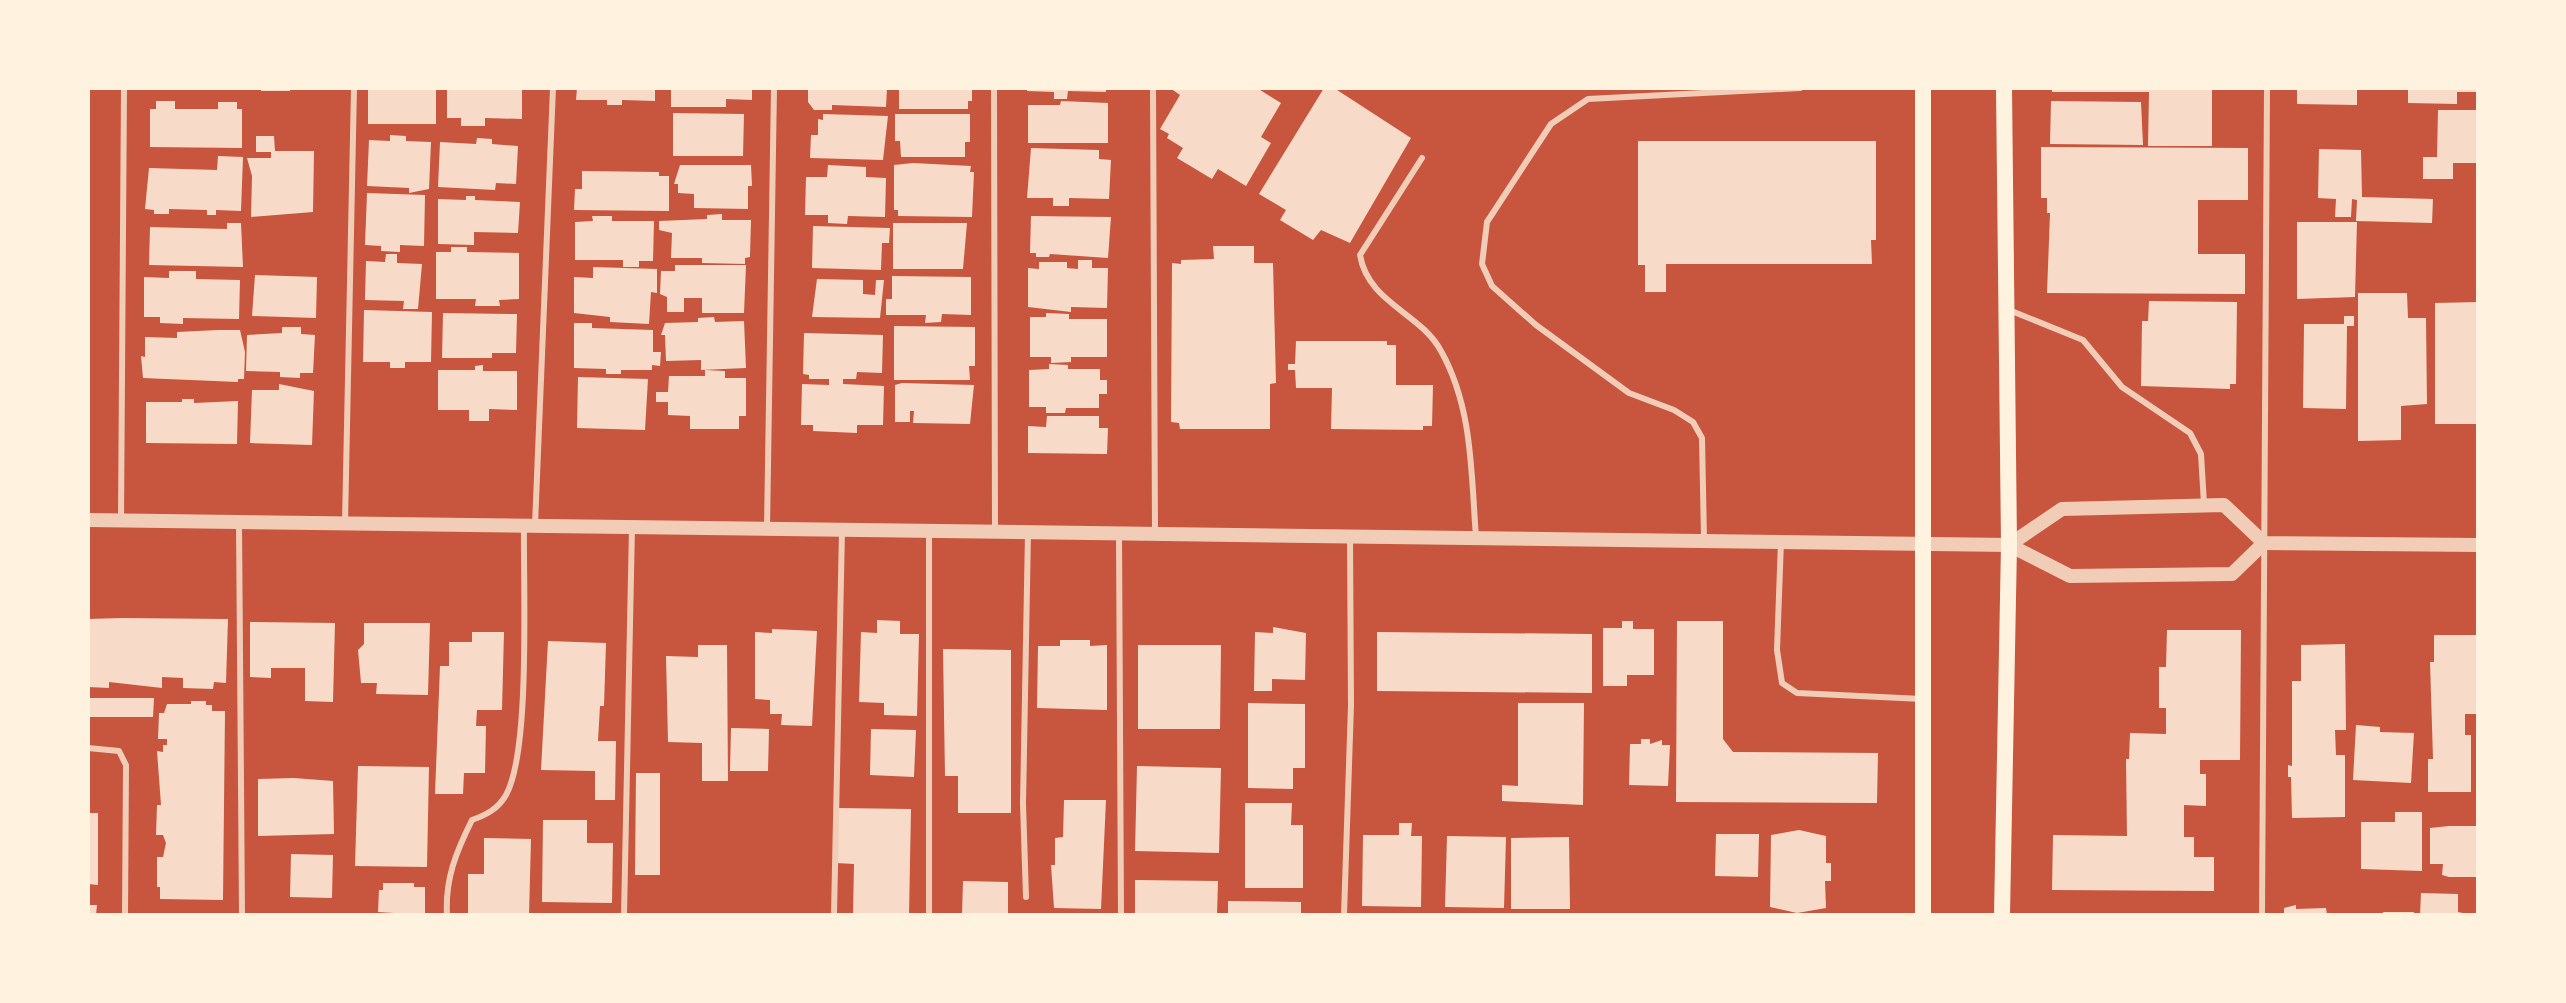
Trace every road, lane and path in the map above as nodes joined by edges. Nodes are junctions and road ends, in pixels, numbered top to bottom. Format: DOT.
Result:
graph roads {
  1 [pos="124,88"];
  2 [pos="354,88"];
  3 [pos="553,88"];
  4 [pos="774,88"];
  5 [pos="994,88"];
  6 [pos="1153,88"];
  7 [pos="1800,88"];
  8 [pos="1923,88"];
  9 [pos="2004,88"];
  10 [pos="2267,88"];
  11 [pos="1422,158"];
  12 [pos="2006,309"];
  13 [pos="2204,505"];
  14 [pos="88,520"];
  15 [pos="121,520"];
  16 [pos="239,522"];
  17 [pos="345,523"];
  18 [pos="529,525"];
  19 [pos="632,527"];
  20 [pos="767,528"];
  21 [pos="842,530"];
  22 [pos="929,531"];
  23 [pos="995,531"];
  24 [pos="1028,532"];
  25 [pos="1119,533"];
  26 [pos="1155,533"];
  27 [pos="1350,536"];
  28 [pos="1476,537"];
  29 [pos="1704,540"];
  30 [pos="1781,541"];
  31 [pos="1926,543"];
  32 [pos="2264,543"];
  33 [pos="2009,545"];
  34 [pos="2478,545"];
  35 [pos="1924,700"];
  36 [pos="88,748"];
  37 [pos="1026,897"];
  38 [pos="125,915"];
  39 [pos="242,915"];
  40 [pos="447,915"];
  41 [pos="624,915"];
  42 [pos="834,915"];
  43 [pos="929,915"];
  44 [pos="1121,915"];
  45 [pos="1344,915"];
  46 [pos="1923,915"];
  47 [pos="2002,915"];
  48 [pos="2262,915"];
  1 -- 15 [label="lane"];
  2 -- 17 [label="lane"];
  3 -- 18 [label="lane"];
  4 -- 20 [label="lane"];
  5 -- 23 [label="lane"];
  6 -- 26 [label="lane"];
  7 -- 29 [label="lane"];
  8 -- 31 [label="main road"];
  9 -- 12 [label="main road"];
  10 -- 32 [label="lane"];
  11 -- 28 [label="lane"];
  12 -- 13 [label="lane"];
  12 -- 33 [label="main road"];
  13 -- 32 [label="street"];
  13 -- 33 [label="street"];
  14 -- 15 [label="street"];
  15 -- 16 [label="street"];
  16 -- 17 [label="street"];
  16 -- 39 [label="lane"];
  17 -- 18 [label="street"];
  18 -- 19 [label="street"];
  18 -- 40 [label="lane"];
  19 -- 20 [label="street"];
  19 -- 41 [label="lane"];
  20 -- 21 [label="street"];
  21 -- 22 [label="street"];
  21 -- 42 [label="lane"];
  22 -- 23 [label="street"];
  22 -- 43 [label="lane"];
  23 -- 24 [label="street"];
  24 -- 25 [label="street"];
  24 -- 37 [label="lane"];
  25 -- 26 [label="street"];
  25 -- 44 [label="lane"];
  26 -- 27 [label="street"];
  27 -- 28 [label="street"];
  27 -- 45 [label="lane"];
  28 -- 29 [label="street"];
  29 -- 30 [label="street"];
  30 -- 31 [label="street"];
  30 -- 35 [label="lane"];
  31 -- 33 [label="street"];
  31 -- 35 [label="main road"];
  32 -- 33 [label="street"];
  32 -- 34 [label="street"];
  32 -- 48 [label="lane"];
  33 -- 47 [label="main road"];
  35 -- 46 [label="main road"];
  36 -- 38 [label="lane"];
}
